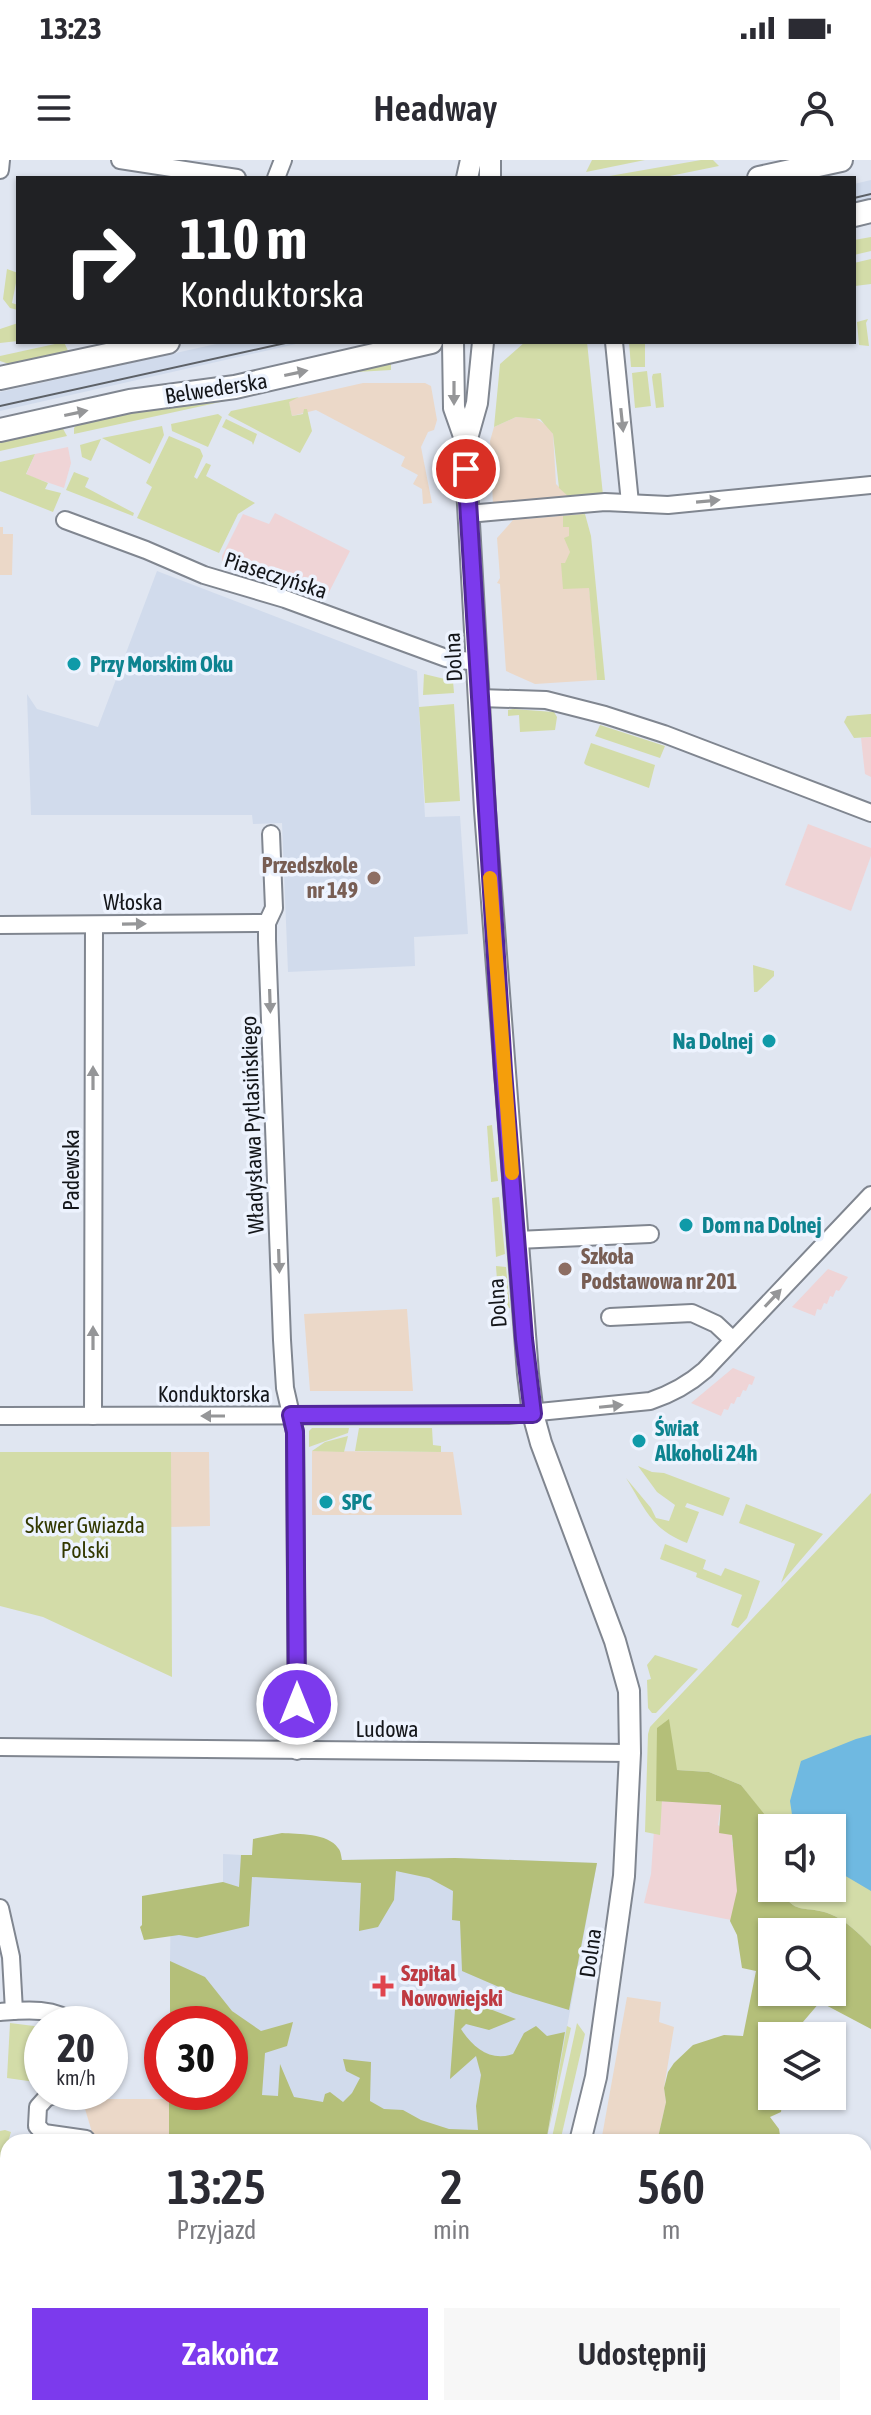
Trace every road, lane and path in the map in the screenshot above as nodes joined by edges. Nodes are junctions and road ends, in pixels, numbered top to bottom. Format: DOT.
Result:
graph roads {
  1 [pos="1,160"];
  2 [pos="120,160"];
  3 [pos="841,160"];
  4 [pos="0,170"];
  5 [pos="224,176"];
  6 [pos="768,176"];
  7 [pos="159,344"];
  8 [pos="422,344"];
  9 [pos="453,344"];
  10 [pos="483,344"];
  11 [pos="614,344"];
  12 [pos="0,378"];
  13 [pos="0,430"];
  14 [pos="466,442"];
  15 [pos="871,485"];
  16 [pos="630,503"];
  17 [pos="468,514"];
  18 [pos="65,520"];
  19 [pos="477,662"];
  20 [pos="479,698"];
  21 [pos="871,813"];
  22 [pos="271,834"];
  23 [pos="267,923"];
  24 [pos="0,925"];
  25 [pos="94,925"];
  26 [pos="871,1195"];
  27 [pos="650,1234"];
  28 [pos="517,1240"];
  29 [pos="610,1317"];
  30 [pos="733,1340"];
  31 [pos="533,1414"];
  32 [pos="291,1415"];
  33 [pos="0,1416"];
  34 [pos="93,1416"];
  35 [pos="0,1747"];
  36 [pos="297,1751"];
  37 [pos="630,1753"];
  38 [pos="0,1908"];
  39 [pos="7,2011"];
  40 [pos="38,2110"];
  41 [pos="51,2134"];
  42 [pos="582,2134"];
  1 -- 4 [label="street"];
  2 -- 5 [label="street"];
  3 -- 6 [label="main road"];
  7 -- 12 [label="main road"];
  13 -- 8 [label="main road, Belwederska, one-way"];
  9 -- 14 [label="street, Dolna, one-way"];
  10 -- 14 [label="street, Dolna"];
  11 -- 16 [label="street, one-way"];
  14 -- 17 [label="street, Dolna"];
  16 -- 15 [label="street, one-way"];
  16 -- 17 [label="street"];
  17 -- 19 [label="street, Dolna"];
  18 -- 19 [label="street, Piaseczyńska"];
  19 -- 20 [label="street, Dolna"];
  20 -- 21 [label="street"];
  20 -- 28 [label="street, Dolna"];
  22 -- 23 [label="street, Władysława Pytlasińskiego"];
  25 -- 23 [label="street, Włoska, one-way"];
  23 -- 32 [label="street, Władysława Pytlasińskiego, one-way"];
  24 -- 25 [label="street, Włoska"];
  34 -- 25 [label="street, Padewska, one-way"];
  30 -- 26 [label="street, Konduktorska, one-way"];
  27 -- 28 [label="street"];
  28 -- 31 [label="street, Dolna"];
  29 -- 30 [label="street"];
  31 -- 30 [label="street, Konduktorska, one-way"];
  31 -- 32 [label="street, Konduktorska"];
  31 -- 37 [label="street, Dolna"];
  32 -- 34 [label="street, Konduktorska, one-way"];
  32 -- 36 [label="street, Władysława Pytlasińskiego"];
  33 -- 34 [label="street, Konduktorska"];
  35 -- 36 [label="street, Ludowa"];
  36 -- 37 [label="street, Ludowa"];
  37 -- 42 [label="street, Dolna"];
  38 -- 39 [label="street"];
  40 -- 41 [label="street"];
}
